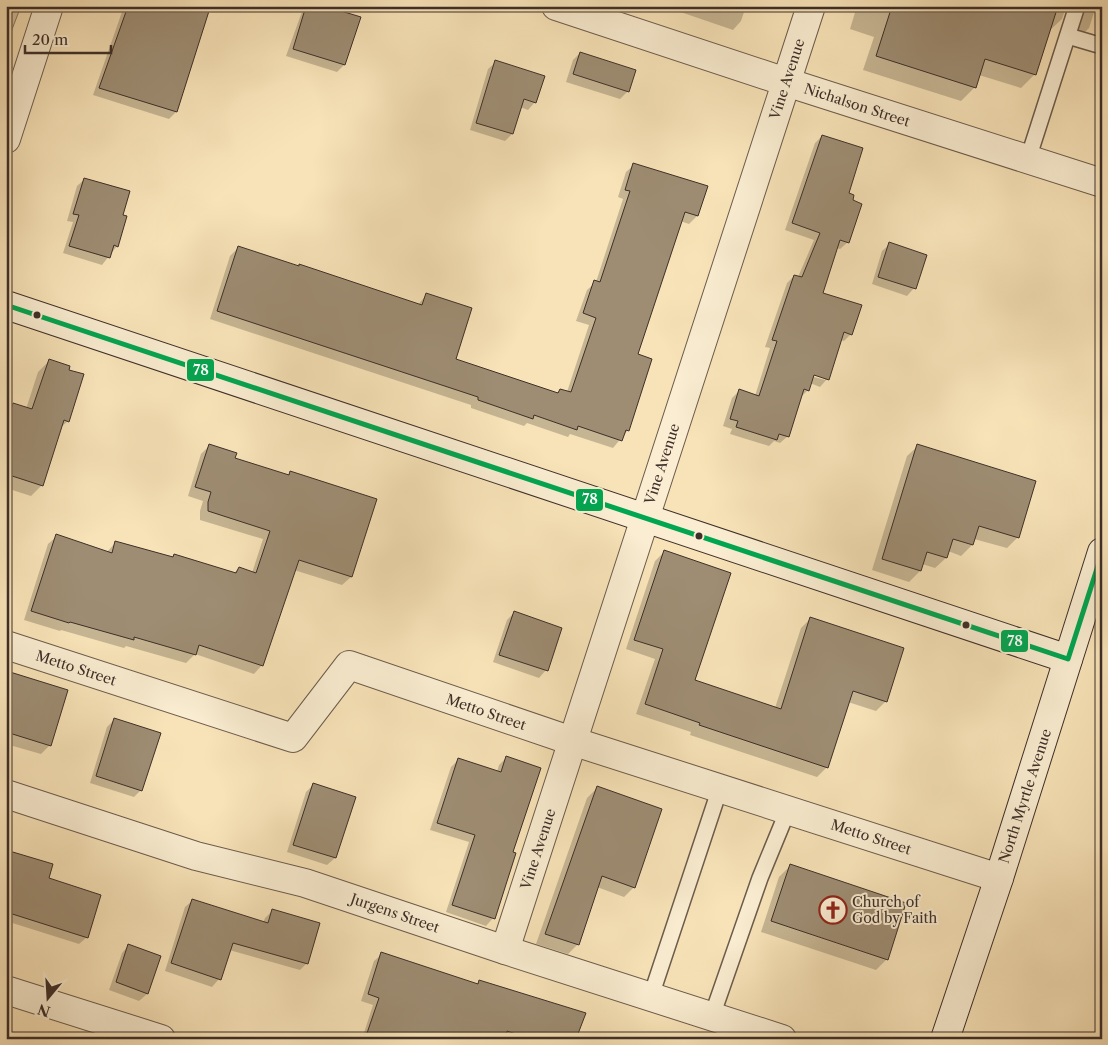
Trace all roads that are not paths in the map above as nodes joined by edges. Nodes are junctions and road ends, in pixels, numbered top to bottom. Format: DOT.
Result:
graph roads {
  1 [pos="49,6"];
  2 [pos="811,6"];
  3 [pos="1077,6"];
  4 [pos="571,9"];
  5 [pos="1068,36"];
  6 [pos="1102,46"];
  7 [pos="786,82"];
  8 [pos="6,139"];
  9 [pos="1028,159"];
  10 [pos="1102,183"];
  11 [pos="6,305"];
  12 [pos="645,517"];
  13 [pos="1102,552"];
  14 [pos="6,645"];
  15 [pos="1068,659"];
  16 [pos="572,741"];
  17 [pos="720,788"];
  18 [pos="6,794"];
  19 [pos="788,810"];
  20 [pos="999,878"];
  21 [pos="505,950"];
  22 [pos="6,990"];
  23 [pos="651,996"];
  24 [pos="712,1016"];
  25 [pos="161,1039"];
  26 [pos="782,1039"];
  27 [pos="945,1039"];
  1 -- 8 [label="street"];
  2 -- 7 [label="street, Vine Avenue"];
  3 -- 5 [label="lane"];
  4 -- 7 [label="street, Nichalson Street"];
  5 -- 6 [label="lane"];
  5 -- 9 [label="lane"];
  7 -- 9 [label="street, Nichalson Street"];
  7 -- 12 [label="street, Vine Avenue"];
  9 -- 10 [label="street, Nichalson Street"];
  11 -- 12 [label="street"];
  12 -- 15 [label="street"];
  12 -- 16 [label="street, Vine Avenue"];
  13 -- 15 [label="street, North Myrtle Avenue"];
  14 -- 16 [label="street, Metto Street"];
  15 -- 20 [label="street, North Myrtle Avenue"];
  16 -- 17 [label="street, Metto Street"];
  16 -- 21 [label="street, Vine Avenue"];
  17 -- 19 [label="street, Metto Street"];
  17 -- 23 [label="lane"];
  18 -- 21 [label="street, Jurgens Street"];
  19 -- 20 [label="street, Metto Street"];
  19 -- 24 [label="lane"];
  20 -- 27 [label="street, North Myrtle Avenue"];
  21 -- 23 [label="street, Jurgens Street"];
  22 -- 25 [label="street"];
  23 -- 24 [label="street, Jurgens Street"];
  24 -- 26 [label="street, Jurgens Street"];
}
